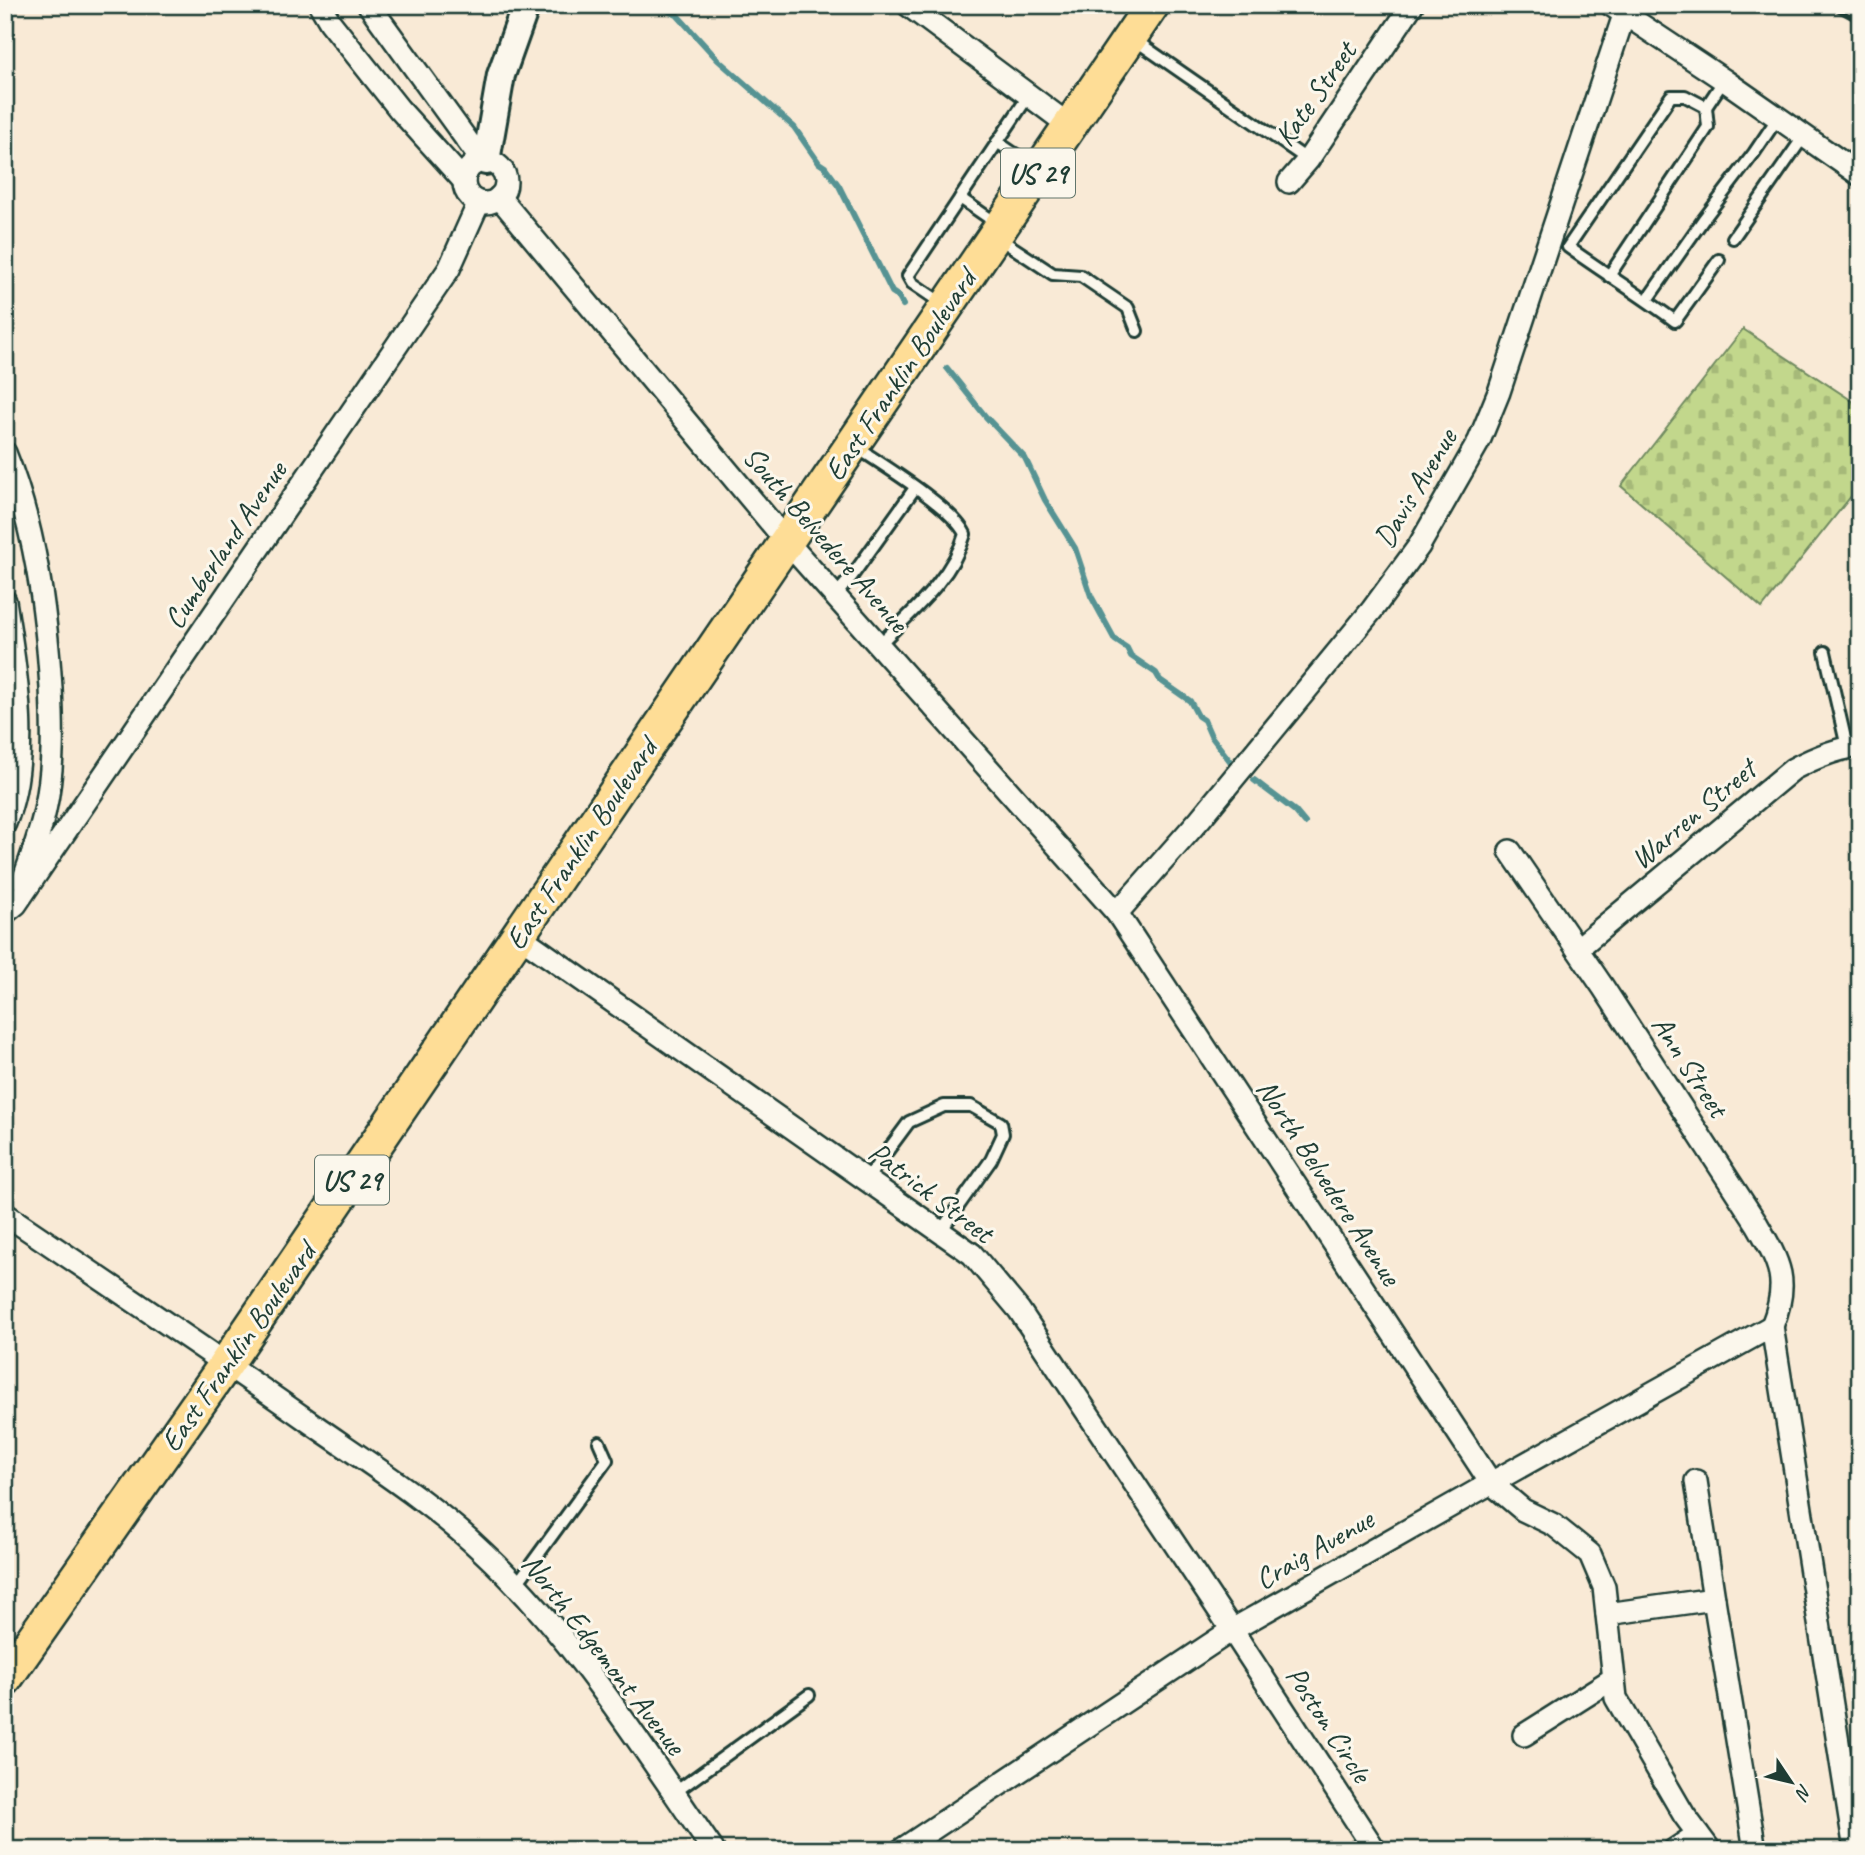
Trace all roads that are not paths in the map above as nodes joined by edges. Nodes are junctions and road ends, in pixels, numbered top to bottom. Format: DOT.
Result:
graph roads {
  1 [pos="320,5"];
  2 [pos="369,5"];
  3 [pos="526,5"];
  4 [pos="908,5"];
  5 [pos="1152,5"];
  6 [pos="1412,5"];
  7 [pos="1618,10"];
  8 [pos="1131,37"];
  9 [pos="1724,80"];
  10 [pos="1029,95"];
  11 [pos="1706,107"];
  12 [pos="1777,119"];
  13 [pos="1070,126"];
  14 [pos="1804,136"];
  15 [pos="997,142"];
  16 [pos="1308,160"];
  17 [pos="484,161"];
  18 [pos="1039,171"];
  19 [pos="1860,175"];
  20 [pos="464,181"];
  21 [pos="1289,182"];
  22 [pos="960,198"];
  23 [pos="489,200"];
  24 [pos="998,231"];
  25 [pos="1733,238"];
  26 [pos="1718,260"];
  27 [pos="1609,276"];
  28 [pos="1647,300"];
  29 [pos="947,306"];
  30 [pos="1137,331"];
  31 [pos="853,445"];
  32 [pos="5,453"];
  33 [pos="915,488"];
  34 [pos="787,541"];
  35 [pos="835,596"];
  36 [pos="5,601"];
  37 [pos="878,646"];
  38 [pos="1825,652"];
  39 [pos="1853,746"];
  40 [pos="5,823"];
  41 [pos="1510,851"];
  42 [pos="9,913"];
  43 [pos="1117,913"];
  44 [pos="518,935"];
  45 [pos="1577,949"];
  46 [pos="866,1180"];
  47 [pos="5,1214"];
  48 [pos="940,1232"];
  49 [pos="1772,1326"];
  50 [pos="226,1364"];
  51 [pos="599,1441"];
  52 [pos="1696,1481"];
  53 [pos="1491,1483"];
  54 [pos="516,1585"];
  55 [pos="1714,1600"];
  56 [pos="1607,1614"];
  57 [pos="1233,1630"];
  58 [pos="1614,1678"];
  59 [pos="5,1679"];
  60 [pos="809,1695"];
  61 [pos="1524,1735"];
  62 [pos="674,1793"];
  63 [pos="1704,1842"];
  64 [pos="713,1850"];
  65 [pos="901,1850"];
  66 [pos="1375,1850"];
  67 [pos="1674,1850"];
  68 [pos="1755,1850"];
  69 [pos="1855,1850"];
  1 -- 20 [label="street"];
  2 -- 17 [label="street"];
  3 -- 17 [label="street"];
  4 -- 10 [label="street"];
  5 -- 8 [label="main road, East Franklin Boulevard / US 29"];
  6 -- 16 [label="street, Kate Street"];
  7 -- 9 [label="street"];
  7 -- 43 [label="street, Davis Avenue"];
  8 -- 13 [label="main road, East Franklin Boulevard / US 29"];
  8 -- 16 [label="lane"];
  9 -- 11 [label="lane"];
  9 -- 12 [label="street"];
  10 -- 13 [label="street"];
  10 -- 15 [label="lane"];
  11 -- 27 [label="lane"];
  11 -- 27 [label="lane"];
  12 -- 14 [label="street"];
  12 -- 28 [label="lane"];
  13 -- 18 [label="main road, East Franklin Boulevard / US 29"];
  14 -- 19 [label="street"];
  14 -- 25 [label="lane"];
  15 -- 18 [label="lane"];
  15 -- 22 [label="lane"];
  16 -- 21 [label="street, Kate Street"];
  17 -- 20 [label="street"];
  17 -- 23 [label="street"];
  18 -- 24 [label="main road, East Franklin Boulevard / US 29"];
  20 -- 23 [label="street"];
  22 -- 24 [label="lane"];
  22 -- 29 [label="lane"];
  23 -- 34 [label="street, South Belvedere Avenue"];
  23 -- 42 [label="street, Cumberland Avenue"];
  24 -- 29 [label="main road, East Franklin Boulevard / US 29"];
  24 -- 30 [label="lane"];
  26 -- 28 [label="lane"];
  27 -- 28 [label="lane"];
  29 -- 31 [label="main road, East Franklin Boulevard / US 29"];
  31 -- 33 [label="lane"];
  31 -- 34 [label="main road, East Franklin Boulevard / US 29"];
  32 -- 42 [label="street"];
  33 -- 35 [label="lane"];
  33 -- 37 [label="lane"];
  34 -- 35 [label="street, South Belvedere Avenue"];
  34 -- 44 [label="main road, East Franklin Boulevard / US 29"];
  35 -- 37 [label="street, South Belvedere Avenue"];
  36 -- 40 [label="street"];
  37 -- 43 [label="street, South Belvedere Avenue"];
  38 -- 39 [label="lane"];
  39 -- 45 [label="street, Warren Street"];
  41 -- 45 [label="street, Ann Street"];
  43 -- 53 [label="street, North Belvedere Avenue"];
  44 -- 46 [label="street, Patrick Street"];
  44 -- 50 [label="main road, East Franklin Boulevard / US 29"];
  45 -- 49 [label="street, Ann Street"];
  46 -- 48 [label="street, Patrick Street"];
  46 -- 48 [label="lane"];
  47 -- 50 [label="street, North Edgemont Avenue"];
  48 -- 57 [label="street, Patrick Street"];
  49 -- 53 [label="street, Craig Avenue"];
  49 -- 69 [label="street"];
  50 -- 54 [label="street, North Edgemont Avenue"];
  50 -- 59 [label="main road, East Franklin Boulevard / US 29"];
  51 -- 54 [label="lane"];
  52 -- 55 [label="street"];
  53 -- 56 [label="street, North Belvedere Avenue"];
  53 -- 57 [label="street, Craig Avenue"];
  54 -- 62 [label="street, North Edgemont Avenue"];
  55 -- 56 [label="street"];
  55 -- 68 [label="street"];
  56 -- 58 [label="street, North Belvedere Avenue"];
  57 -- 65 [label="street, Craig Avenue"];
  57 -- 66 [label="street, Poston Circle"];
  58 -- 61 [label="street"];
  58 -- 63 [label="street, North Belvedere Avenue"];
  60 -- 62 [label="lane"];
  62 -- 64 [label="street, North Edgemont Avenue"];
  63 -- 67 [label="street"];
}
